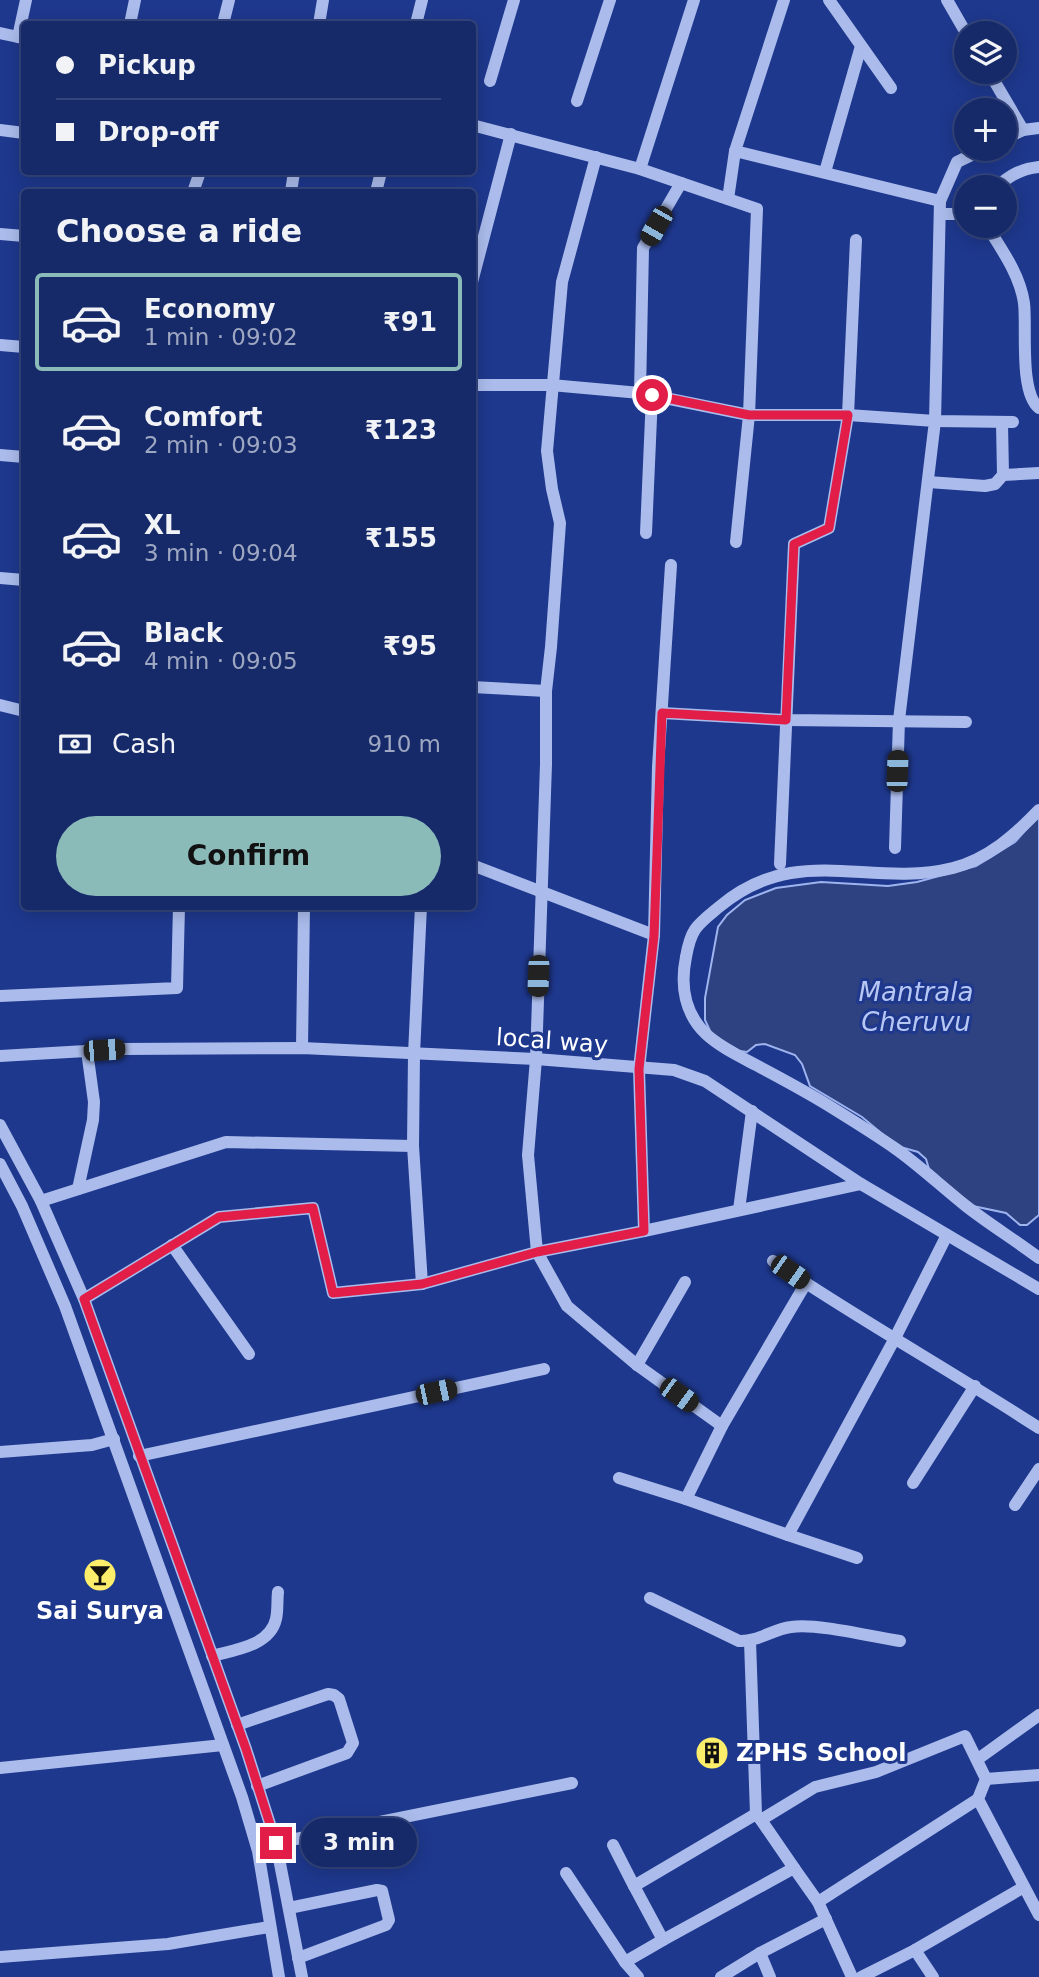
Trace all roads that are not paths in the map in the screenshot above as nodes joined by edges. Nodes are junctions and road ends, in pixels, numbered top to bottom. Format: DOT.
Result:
graph roads {
  1 [pos="26,0"];
  2 [pos="135,0"];
  3 [pos="229,0"];
  4 [pos="323,0"];
  5 [pos="422,0"];
  6 [pos="514,0"];
  7 [pos="610,0"];
  8 [pos="694,0"];
  9 [pos="784,0"];
  10 [pos="829,0"];
  11 [pos="947,0"];
  12 [pos="23,21"];
  13 [pos="131,21"];
  14 [pos="224,21"];
  15 [pos="320,21"];
  16 [pos="417,21"];
  17 [pos="959,21"];
  18 [pos="0,33"];
  19 [pos="21,37"];
  20 [pos="861,46"];
  21 [pos="490,81"];
  22 [pos="996,84"];
  23 [pos="891,88"];
  24 [pos="577,101"];
  25 [pos="476,126"];
  26 [pos="1039,128"];
  27 [pos="0,130"];
  28 [pos="1023,130"];
  29 [pos="21,132"];
  30 [pos="1017,133"];
  31 [pos="511,134"];
  32 [pos="735,151"];
  33 [pos="596,157"];
  34 [pos="959,161"];
  35 [pos="1039,167"];
  36 [pos="640,169"];
  37 [pos="825,172"];
  38 [pos="1012,175"];
  39 [pos="681,183"];
  40 [pos="728,199"];
  41 [pos="940,208"];
  42 [pos="954,213"];
  43 [pos="0,234"];
  44 [pos="21,236"];
  45 [pos="994,238"];
  46 [pos="856,240"];
  47 [pos="476,267"];
  48 [pos="0,345"];
  49 [pos="21,347"];
  50 [pos="476,385"];
  51 [pos="551,385"];
  52 [pos="646,394"];
  53 [pos="1039,408"];
  54 [pos="749,415"];
  55 [pos="848,415"];
  56 [pos="934,421"];
  57 [pos="0,455"];
  58 [pos="21,457"];
  59 [pos="1039,474"];
  60 [pos="1003,475"];
  61 [pos="928,482"];
  62 [pos="646,533"];
  63 [pos="736,542"];
  64 [pos="671,565"];
  65 [pos="0,578"];
  66 [pos="21,580"];
  67 [pos="476,687"];
  68 [pos="546,691"];
  69 [pos="0,705"];
  70 [pos="21,709"];
  71 [pos="662,713"];
  72 [pos="786,720"];
  73 [pos="899,720"];
  74 [pos="966,722"];
  75 [pos="1039,810"];
  76 [pos="895,848"];
  77 [pos="780,864"];
  78 [pos="476,867"];
  79 [pos="541,893"];
  80 [pos="179,910"];
  81 [pos="304,910"];
  82 [pos="421,910"];
  83 [pos="654,936"];
  84 [pos="0,996"];
  85 [pos="302,1048"];
  86 [pos="87,1051"];
  87 [pos="414,1054"];
  88 [pos="0,1056"];
  89 [pos="536,1059"];
  90 [pos="639,1069"];
  91 [pos="752,1111"];
  92 [pos="0,1125"];
  93 [pos="413,1146"];
  94 [pos="0,1164"];
  95 [pos="860,1184"];
  96 [pos="78,1189"];
  97 [pos="41,1201"];
  98 [pos="739,1210"];
  99 [pos="644,1231"];
  100 [pos="947,1235"];
  101 [pos="172,1245"];
  102 [pos="537,1252"];
  103 [pos="1039,1258"];
  104 [pos="773,1261"];
  105 [pos="685,1282"];
  106 [pos="806,1283"];
  107 [pos="422,1284"];
  108 [pos="1039,1289"];
  109 [pos="84,1299"];
  110 [pos="894,1340"];
  111 [pos="104,1352"];
  112 [pos="249,1354"];
  113 [pos="83,1357"];
  114 [pos="637,1365"];
  115 [pos="544,1369"];
  116 [pos="975,1386"];
  117 [pos="722,1426"];
  118 [pos="1039,1428"];
  119 [pos="114,1439"];
  120 [pos="0,1452"];
  121 [pos="139,1455"];
  122 [pos="1039,1469"];
  123 [pos="619,1478"];
  124 [pos="913,1483"];
  125 [pos="686,1499"];
  126 [pos="1015,1505"];
  127 [pos="788,1535"];
  128 [pos="856,1558"];
  129 [pos="278,1592"];
  130 [pos="650,1598"];
  131 [pos="750,1641"];
  132 [pos="900,1641"];
  133 [pos="212,1656"];
  134 [pos="1039,1715"];
  135 [pos="237,1725"];
  136 [pos="223,1745"];
  137 [pos="978,1759"];
  138 [pos="0,1768"];
  139 [pos="1039,1775"];
  140 [pos="986,1779"];
  141 [pos="572,1783"];
  142 [pos="257,1786"];
  143 [pos="978,1799"];
  144 [pos="759,1817"];
  145 [pos="276,1843"];
  146 [pos="613,1845"];
  147 [pos="794,1868"];
  148 [pos="566,1873"];
  149 [pos="634,1886"];
  150 [pos="1024,1887"];
  151 [pos="818,1902"];
  152 [pos="289,1908"];
  153 [pos="1039,1915"];
  154 [pos="826,1919"];
  155 [pos="269,1927"];
  156 [pos="663,1940"];
  157 [pos="915,1950"];
  158 [pos="760,1954"];
  159 [pos="0,1958"];
  160 [pos="298,1958"];
  161 [pos="625,1962"];
  162 [pos="279,1977"];
  163 [pos="302,1977"];
  164 [pos="638,1977"];
  165 [pos="721,1977"];
  166 [pos="770,1977"];
  167 [pos="852,1977"];
  168 [pos="861,1977"];
  169 [pos="933,1977"];
  1 -- 12 [label="street"];
  2 -- 13 [label="street"];
  3 -- 14 [label="street"];
  4 -- 15 [label="street"];
  5 -- 16 [label="street"];
  6 -- 21 [label="street"];
  7 -- 24 [label="street"];
  8 -- 36 [label="street"];
  9 -- 32 [label="street"];
  10 -- 20 [label="street"];
  11 -- 17 [label="street"];
  18 -- 19 [label="street"];
  20 -- 23 [label="street"];
  20 -- 37 [label="street"];
  22 -- 28 [label="street"];
  25 -- 31 [label="street"];
  26 -- 28 [label="street"];
  27 -- 29 [label="street"];
  28 -- 30 [label="street"];
  31 -- 33 [label="street"];
  31 -- 47 [label="street"];
  32 -- 37 [label="street"];
  32 -- 40 [label="street"];
  33 -- 36 [label="street"];
  33 -- 51 [label="street"];
  34 -- 41 [label="street"];
  35 -- 38 [label="street"];
  36 -- 39 [label="street"];
  37 -- 41 [label="street"];
  39 -- 40 [label="street"];
  39 -- 52 [label="street"];
  40 -- 54 [label="street"];
  41 -- 42 [label="street"];
  41 -- 56 [label="street"];
  43 -- 44 [label="street"];
  45 -- 53 [label="street"];
  46 -- 55 [label="street"];
  48 -- 49 [label="street"];
  50 -- 51 [label="street"];
  51 -- 52 [label="street"];
  51 -- 68 [label="street"];
  52 -- 54 [label="street"];
  52 -- 62 [label="street"];
  54 -- 55 [label="street"];
  54 -- 63 [label="street"];
  55 -- 56 [label="street"];
  55 -- 72 [label="street"];
  56 -- 60 [label="street"];
  56 -- 61 [label="street"];
  57 -- 58 [label="street"];
  59 -- 60 [label="street"];
  60 -- 61 [label="street"];
  61 -- 73 [label="street"];
  64 -- 71 [label="street"];
  65 -- 66 [label="street"];
  67 -- 68 [label="street"];
  68 -- 79 [label="street"];
  69 -- 70 [label="street"];
  71 -- 72 [label="street"];
  71 -- 83 [label="street"];
  72 -- 73 [label="street"];
  72 -- 77 [label="street"];
  73 -- 74 [label="street"];
  73 -- 76 [label="street"];
  75 -- 103 [label="street"];
  78 -- 79 [label="street"];
  79 -- 83 [label="street"];
  79 -- 89 [label="street"];
  80 -- 84 [label="street"];
  81 -- 85 [label="street"];
  82 -- 87 [label="street"];
  83 -- 90 [label="street"];
  85 -- 86 [label="street, local way"];
  85 -- 87 [label="street, local way"];
  86 -- 88 [label="street, local way"];
  86 -- 96 [label="street"];
  87 -- 89 [label="street, local way"];
  87 -- 93 [label="street"];
  89 -- 90 [label="street, local way"];
  89 -- 102 [label="street"];
  90 -- 91 [label="street, local way"];
  90 -- 99 [label="street"];
  91 -- 95 [label="street, local way"];
  91 -- 98 [label="street"];
  92 -- 97 [label="street"];
  93 -- 96 [label="street"];
  93 -- 107 [label="street"];
  94 -- 113 [label="street"];
  95 -- 98 [label="street"];
  95 -- 100 [label="street, local way"];
  96 -- 97 [label="street"];
  97 -- 109 [label="street"];
  98 -- 99 [label="street"];
  99 -- 102 [label="street"];
  100 -- 108 [label="street, local way"];
  100 -- 110 [label="street"];
  101 -- 107 [label="street"];
  101 -- 109 [label="street"];
  101 -- 112 [label="street"];
  102 -- 107 [label="street"];
  102 -- 114 [label="street"];
  104 -- 106 [label="street"];
  105 -- 114 [label="street"];
  106 -- 110 [label="street"];
  106 -- 117 [label="street"];
  109 -- 111 [label="street"];
  110 -- 116 [label="street"];
  110 -- 127 [label="street"];
  111 -- 113 [label="street"];
  111 -- 121 [label="street"];
  113 -- 119 [label="street"];
  114 -- 117 [label="street"];
  115 -- 121 [label="street"];
  116 -- 118 [label="street"];
  116 -- 124 [label="street"];
  117 -- 125 [label="street"];
  119 -- 120 [label="street"];
  119 -- 136 [label="street"];
  121 -- 133 [label="street"];
  122 -- 126 [label="street"];
  123 -- 125 [label="street"];
  125 -- 127 [label="street"];
  127 -- 128 [label="street"];
  129 -- 133 [label="street"];
  130 -- 131 [label="street"];
  131 -- 132 [label="street"];
  131 -- 144 [label="street"];
  133 -- 135 [label="street"];
  134 -- 137 [label="street"];
  135 -- 142 [label="street"];
  135 -- 142 [label="street"];
  136 -- 138 [label="street"];
  136 -- 155 [label="street"];
  137 -- 140 [label="street"];
  137 -- 144 [label="street"];
  139 -- 140 [label="street"];
  140 -- 143 [label="street"];
  141 -- 145 [label="street"];
  142 -- 145 [label="street"];
  143 -- 150 [label="street"];
  143 -- 151 [label="street"];
  144 -- 147 [label="street"];
  144 -- 149 [label="street"];
  145 -- 152 [label="street"];
  146 -- 149 [label="street"];
  147 -- 151 [label="street"];
  147 -- 156 [label="street"];
  148 -- 161 [label="street"];
  149 -- 156 [label="street"];
  150 -- 153 [label="street"];
  150 -- 157 [label="street"];
  151 -- 154 [label="street"];
  152 -- 160 [label="street"];
  152 -- 160 [label="street"];
  154 -- 158 [label="street"];
  154 -- 167 [label="street"];
  155 -- 159 [label="street"];
  155 -- 162 [label="street"];
  156 -- 161 [label="street"];
  157 -- 168 [label="street"];
  157 -- 169 [label="street"];
  158 -- 165 [label="street"];
  158 -- 166 [label="street"];
  160 -- 163 [label="street"];
  161 -- 164 [label="street"];
}
